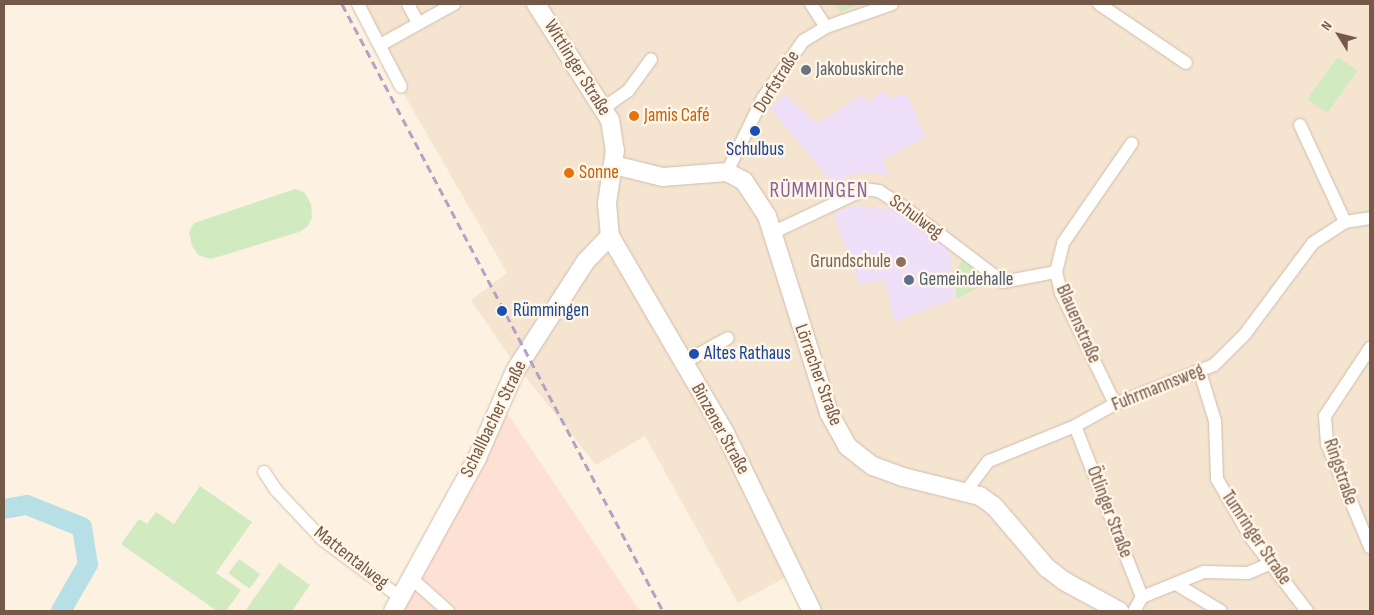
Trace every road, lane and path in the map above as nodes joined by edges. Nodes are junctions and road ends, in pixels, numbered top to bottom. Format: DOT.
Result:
graph roads {
  1 [pos="358,4"];
  2 [pos="408,4"];
  3 [pos="454,4"];
  4 [pos="536,4"];
  5 [pos="811,4"];
  6 [pos="892,4"];
  7 [pos="1099,4"];
  8 [pos="418,23"];
  9 [pos="826,27"];
  10 [pos="380,45"];
  11 [pos="651,59"];
  12 [pos="1186,63"];
  13 [pos="401,87"];
  14 [pos="605,107"];
  15 [pos="1300,125"];
  16 [pos="1132,143"];
  17 [pos="614,165"];
  18 [pos="727,172"];
  19 [pos="1370,218"];
  20 [pos="1346,222"];
  21 [pos="772,233"];
  22 [pos="610,236"];
  23 [pos="1056,272"];
  24 [pos="728,338"];
  25 [pos="1370,348"];
  26 [pos="683,363"];
  27 [pos="1200,372"];
  28 [pos="1115,404"];
  29 [pos="1076,426"];
  30 [pos="264,472"];
  31 [pos="966,491"];
  32 [pos="1370,547"];
  33 [pos="1269,564"];
  34 [pos="412,579"];
  35 [pos="1176,584"];
  36 [pos="1142,597"];
  37 [pos="397,604"];
  38 [pos="448,611"];
  39 [pos="812,611"];
  40 [pos="1119,611"];
  41 [pos="1134,611"];
  42 [pos="1221,611"];
  43 [pos="1307,611"];
  1 -- 10 [label="street"];
  2 -- 8 [label="street"];
  3 -- 8 [label="street"];
  4 -- 14 [label="street, Wittlinger Straße"];
  5 -- 9 [label="street"];
  6 -- 9 [label="street, Dorfstraße"];
  7 -- 12 [label="street"];
  8 -- 10 [label="street"];
  9 -- 18 [label="street, Dorfstraße"];
  10 -- 13 [label="street"];
  11 -- 14 [label="street"];
  14 -- 17 [label="street, Wittlinger Straße"];
  15 -- 20 [label="street"];
  16 -- 23 [label="street, Blauenstraße"];
  17 -- 18 [label="street"];
  17 -- 22 [label="street, Binzener Straße"];
  18 -- 21 [label="street, Lörracher Straße"];
  19 -- 20 [label="street, Fuhrmannsweg"];
  20 -- 27 [label="street, Fuhrmannsweg"];
  21 -- 23 [label="street, Schulweg"];
  21 -- 31 [label="street, Lörracher Straße"];
  22 -- 26 [label="street, Binzener Straße"];
  22 -- 34 [label="street, Schallbacher Straße"];
  23 -- 28 [label="street, Blauenstraße"];
  24 -- 26 [label="street"];
  25 -- 32 [label="street, Ringstraße"];
  26 -- 39 [label="street, Binzener Straße"];
  27 -- 28 [label="street, Fuhrmannsweg"];
  27 -- 33 [label="street, Tumringer Straße"];
  28 -- 29 [label="street, Fuhrmannsweg"];
  29 -- 31 [label="street, Fuhrmannsweg"];
  29 -- 36 [label="street, Ötlinger Straße"];
  30 -- 37 [label="street, Mattentalweg"];
  31 -- 40 [label="street, Lörracher Straße"];
  33 -- 35 [label="street"];
  33 -- 43 [label="street, Tumringer Straße"];
  34 -- 37 [label="street, Schallbacher Straße"];
  34 -- 38 [label="street"];
  35 -- 36 [label="street"];
  35 -- 42 [label="street"];
  36 -- 41 [label="street"];
}
